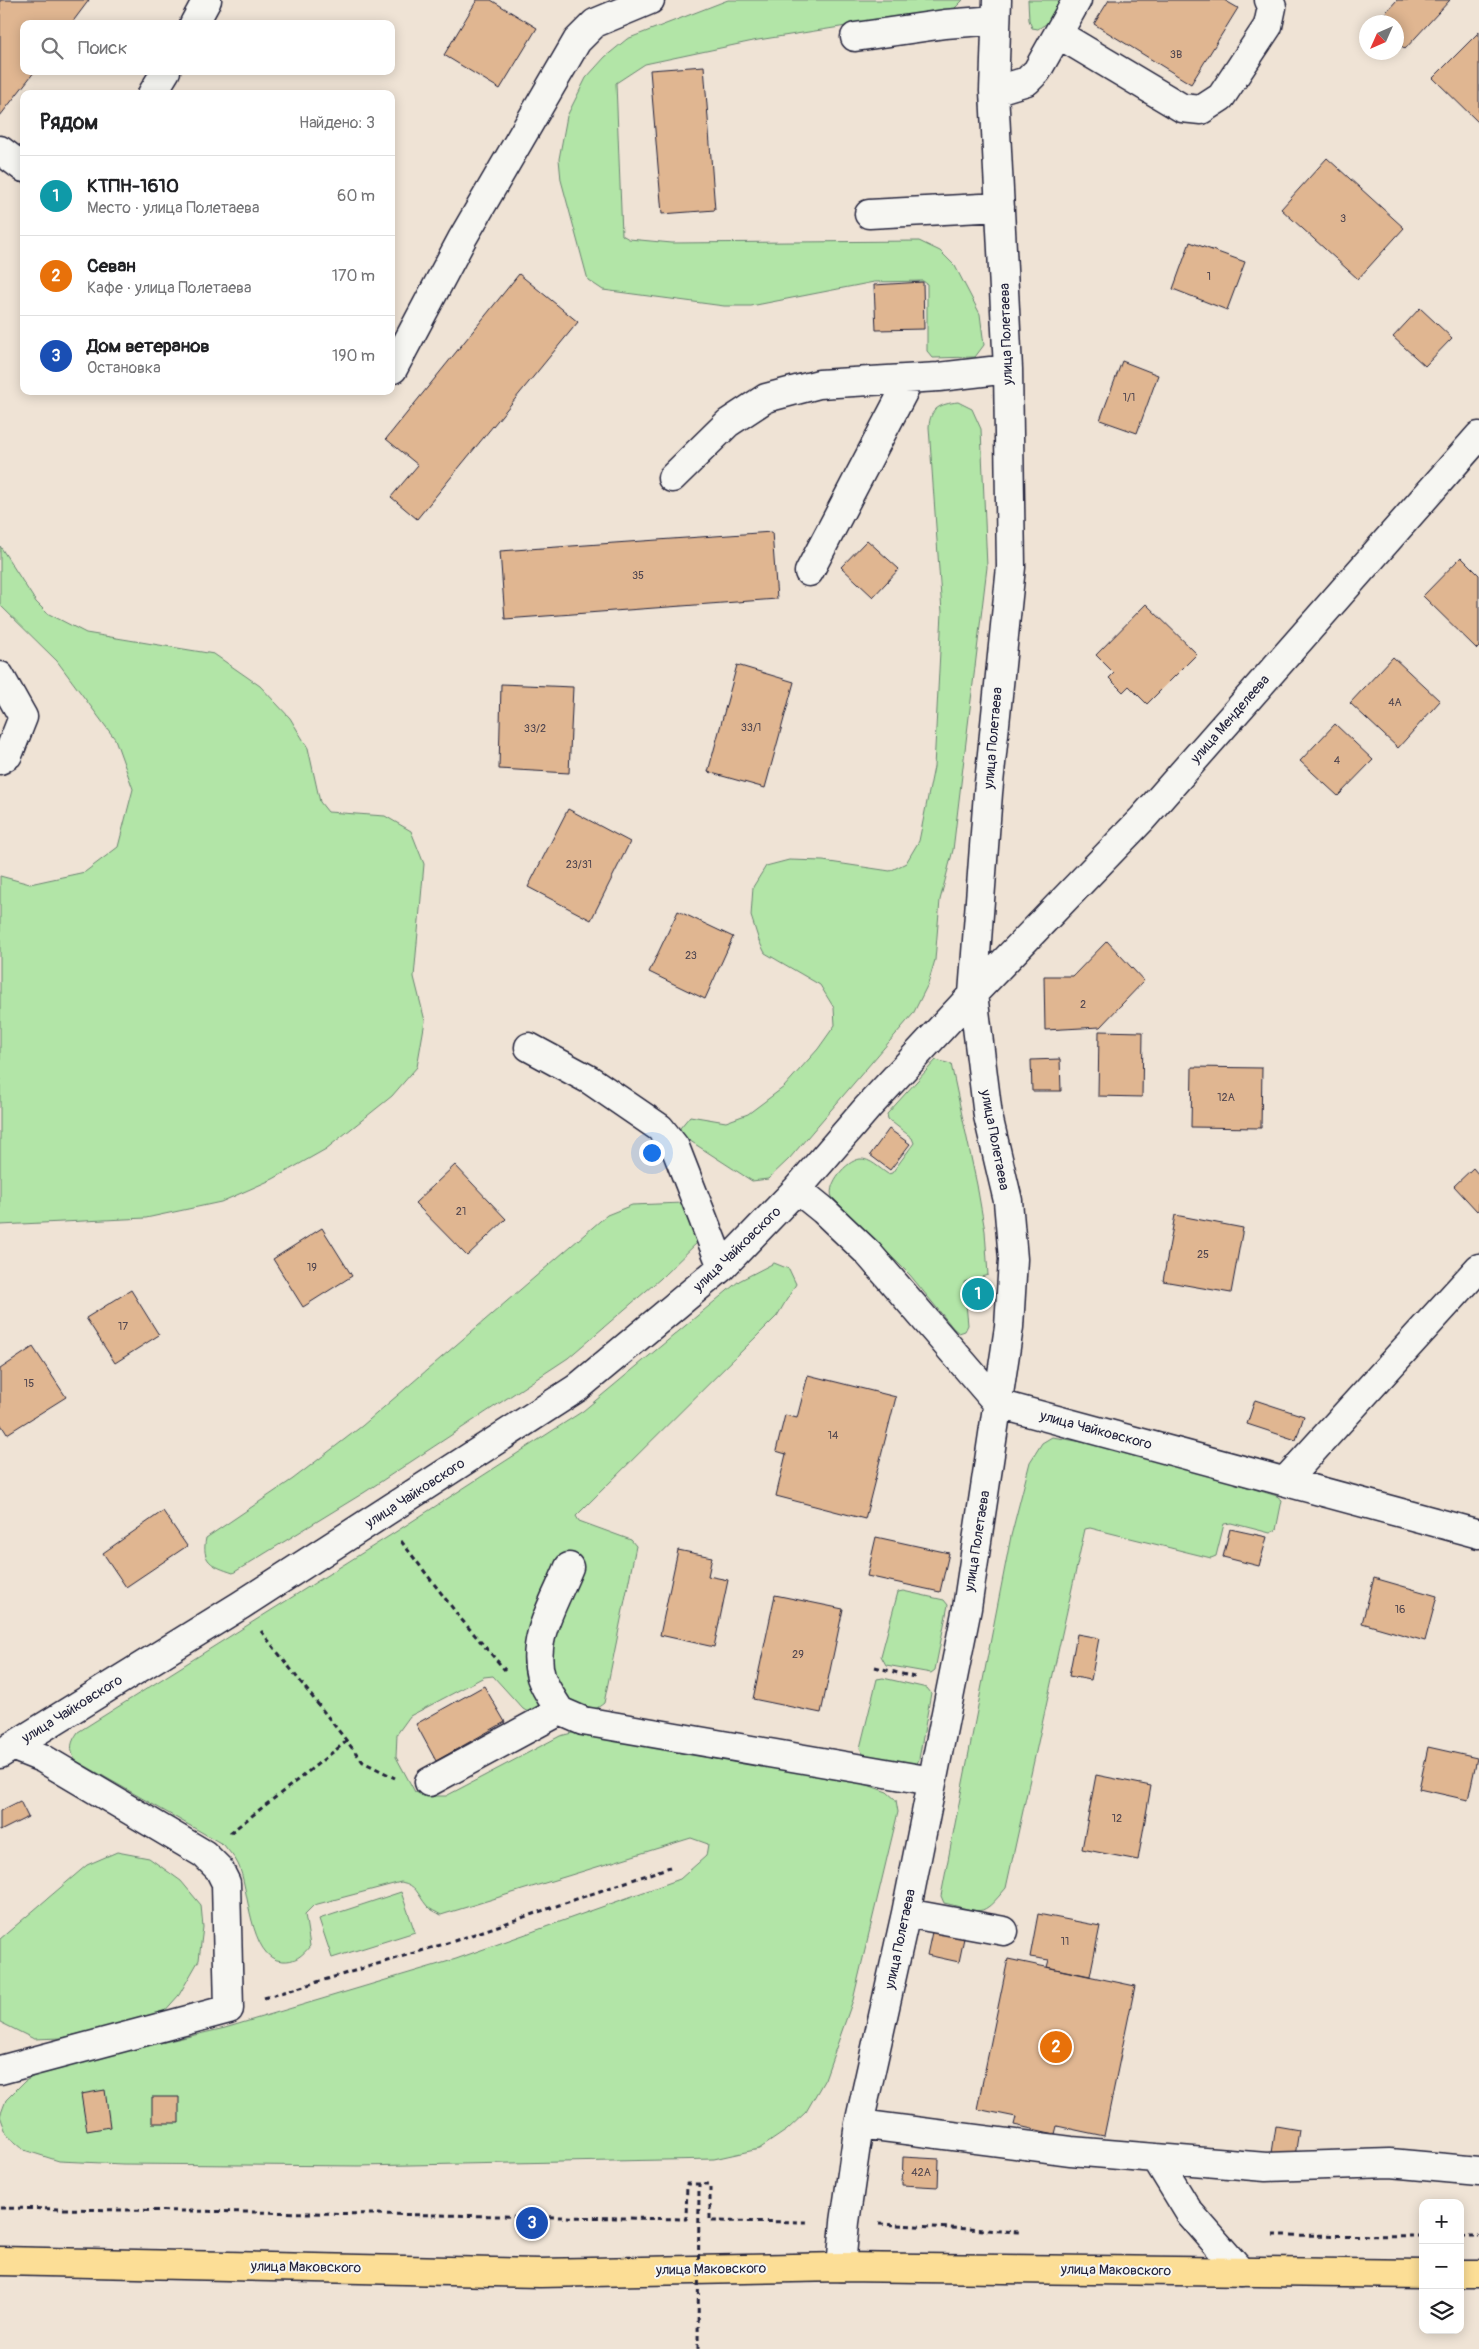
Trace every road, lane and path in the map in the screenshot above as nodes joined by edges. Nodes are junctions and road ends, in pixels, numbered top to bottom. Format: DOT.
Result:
graph roads {
  1 [pos="207,0"];
  2 [pos="650,0"];
  3 [pos="1077,0"];
  4 [pos="1269,0"];
  5 [pos="996,10"];
  6 [pos="196,20"];
  7 [pos="1058,34"];
  8 [pos="855,37"];
  9 [pos="164,75"];
  10 [pos="154,90"];
  11 [pos="994,91"];
  12 [pos="0,150"];
  13 [pos="20,165"];
  14 [pos="1000,207"];
  15 [pos="869,214"];
  16 [pos="395,365"];
  17 [pos="1008,369"];
  18 [pos="910,379"];
  19 [pos="1479,436"];
  20 [pos="672,478"];
  21 [pos="809,572"];
  22 [pos="0,676"];
  23 [pos="0,760"];
  24 [pos="974,994"];
  25 [pos="529,1047"];
  26 [pos="797,1189"];
  27 [pos="722,1267"];
  28 [pos="1479,1268"];
  29 [pos="998,1404"];
  30 [pos="1286,1480"];
  31 [pos="381,1514"];
  32 [pos="1479,1534"];
  33 [pos="570,1568"];
  34 [pos="241,1605"];
  35 [pos="875,1667"];
  36 [pos="506,1672"];
  37 [pos="922,1679"];
  38 [pos="560,1711"];
  39 [pos="347,1741"];
  40 [pos="6,1750"];
  41 [pos="932,1781"];
  42 [pos="429,1782"];
  43 [pos="204,1854"];
  44 [pos="670,1867"];
  45 [pos="906,1913"];
  46 [pos="1004,1931"];
  47 [pos="229,2009"];
  48 [pos="0,2070"];
  49 [pos="859,2124"];
  50 [pos="1156,2158"];
  51 [pos="1479,2171"];
  52 [pos="698,2184"];
  53 [pos="0,2208"];
  54 [pos="844,2222"];
  55 [pos="1028,2232"];
  56 [pos="1268,2235"];
  57 [pos="1419,2236"];
  58 [pos="1464,2236"];
  59 [pos="1479,2236"];
  60 [pos="0,2261"];
  61 [pos="841,2267"];
  62 [pos="1241,2272"];
  63 [pos="1419,2274"];
  64 [pos="1464,2274"];
  65 [pos="1479,2274"];
  66 [pos="698,2349"];
  1 -- 6 [label="street"];
  2 -- 16 [label="street"];
  3 -- 7 [label="street"];
  4 -- 7 [label="street"];
  5 -- 8 [label="street"];
  5 -- 11 [label="street, улица Полетаева"];
  7 -- 11 [label="street"];
  9 -- 10 [label="street"];
  11 -- 14 [label="street, улица Полетаева"];
  12 -- 13 [label="street"];
  14 -- 15 [label="street"];
  14 -- 17 [label="street, улица Полетаева"];
  17 -- 18 [label="street"];
  17 -- 24 [label="street, улица Полетаева"];
  18 -- 20 [label="street"];
  18 -- 21 [label="street"];
  19 -- 24 [label="street, улица Менделеева"];
  22 -- 23 [label="street"];
  24 -- 26 [label="street, улица Чайковского"];
  24 -- 29 [label="street, улица Полетаева"];
  25 -- 27 [label="street"];
  26 -- 27 [label="street, улица Чайковского"];
  26 -- 29 [label="street"];
  27 -- 31 [label="street, улица Чайковского"];
  28 -- 30 [label="street"];
  29 -- 30 [label="street, улица Чайковского"];
  29 -- 41 [label="street, улица Полетаева"];
  30 -- 32 [label="street, улица Чайковского"];
  31 -- 34 [label="street, улица Чайковского"];
  31 -- 36 [label="path"];
  33 -- 38 [label="street"];
  34 -- 39 [label="path"];
  34 -- 40 [label="street, улица Чайковского"];
  35 -- 37 [label="path"];
  38 -- 41 [label="street"];
  38 -- 42 [label="street"];
  39 -- 42 [label="path"];
  39 -- 43 [label="path"];
  40 -- 43 [label="street"];
  41 -- 45 [label="street, улица Полетаева"];
  43 -- 47 [label="street"];
  44 -- 47 [label="path"];
  45 -- 46 [label="street"];
  45 -- 49 [label="street, улица Полетаева"];
  47 -- 48 [label="street"];
  49 -- 50 [label="street"];
  49 -- 54 [label="street, улица Полетаева"];
  50 -- 51 [label="street"];
  50 -- 62 [label="street"];
  52 -- 53 [label="path"];
  52 -- 54 [label="path"];
  52 -- 66 [label="path, bridge"];
  54 -- 55 [label="path"];
  54 -- 61 [label="street, улица Полетаева"];
  56 -- 57 [label="path"];
  58 -- 59 [label="path"];
  60 -- 61 [label="highway, улица Маковского"];
  61 -- 62 [label="highway, улица Маковского"];
  62 -- 63 [label="highway, улица Маковского"];
  64 -- 65 [label="highway"];
}
